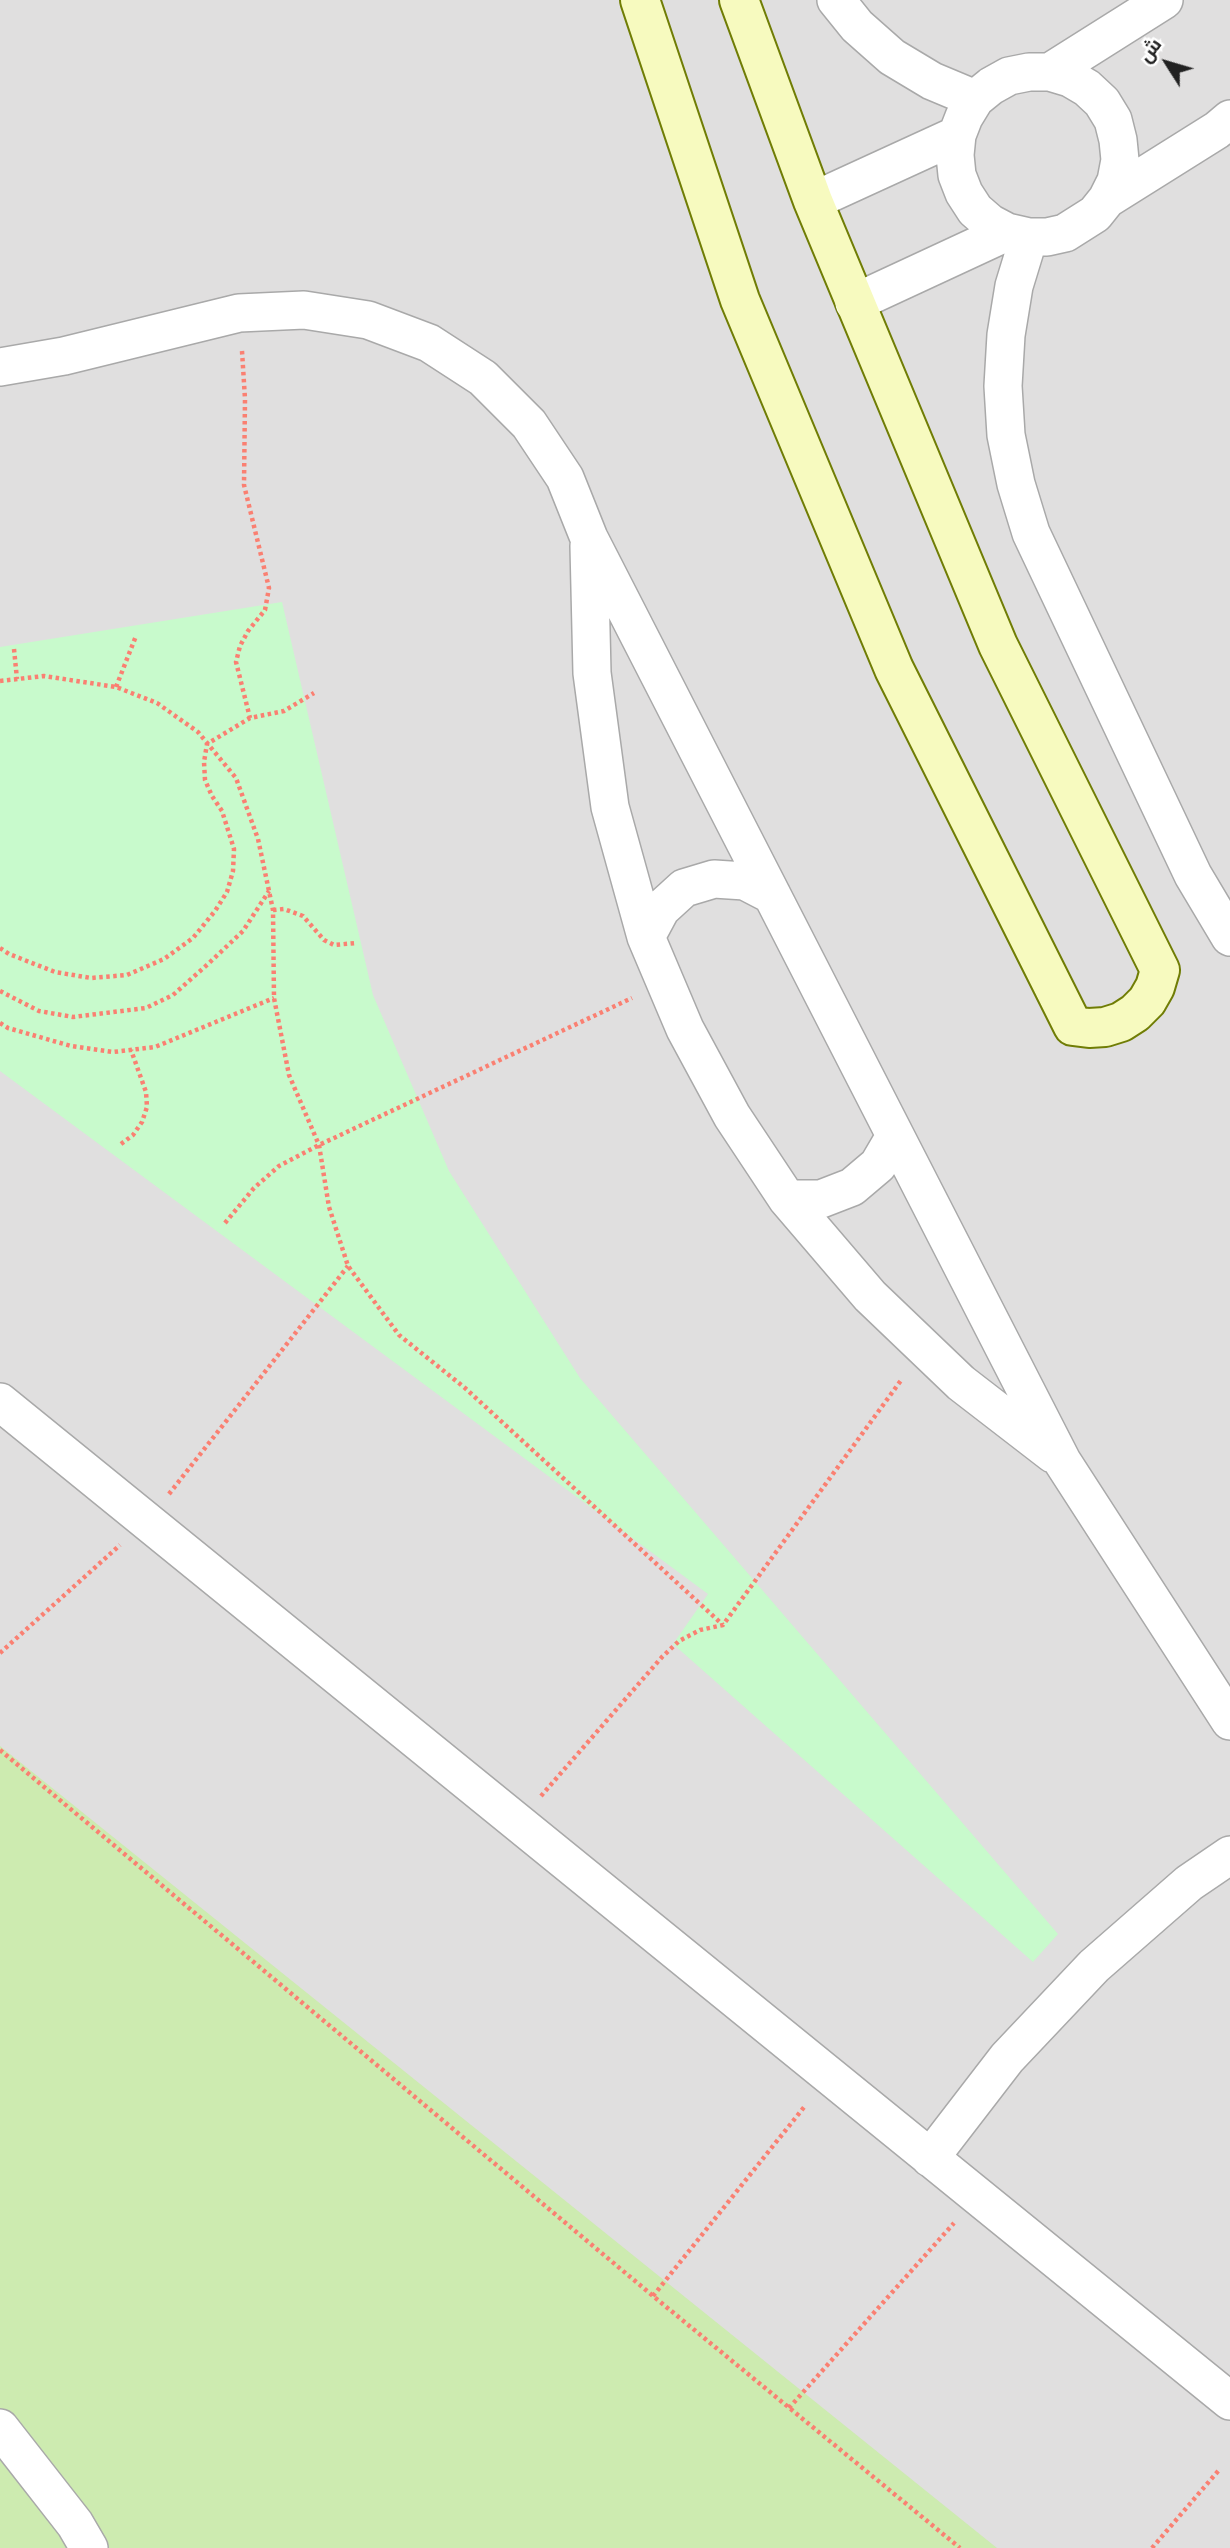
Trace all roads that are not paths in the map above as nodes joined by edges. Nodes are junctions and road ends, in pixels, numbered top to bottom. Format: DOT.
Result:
graph roads {
  1 [pos="640,0"];
  2 [pos="739,0"];
  3 [pos="836,0"];
  4 [pos="1164,0"];
  5 [pos="1050,72"];
  6 [pos="975,99"];
  7 [pos="1230,119"];
  8 [pos="957,135"];
  9 [pos="1107,199"];
  10 [pos="813,201"];
  11 [pos="1018,234"];
  12 [pos="854,303"];
  13 [pos="0,367"];
  14 [pos="589,538"];
  15 [pos="772,895"];
  16 [pos="646,937"];
  17 [pos="1230,937"];
  18 [pos="895,1136"];
  19 [pos="787,1199"];
  20 [pos="0,1402"];
  21 [pos="1062,1461"];
  22 [pos="1230,1721"];
  23 [pos="1230,1854"];
  24 [pos="930,2158"];
  25 [pos="1230,2401"];
  26 [pos="0,2428"];
  27 [pos="89,2548"];
  1 -- 12 [label="main road"];
  2 -- 10 [label="main road"];
  3 -- 6 [label="street"];
  4 -- 5 [label="street"];
  5 -- 6 [label="street"];
  5 -- 9 [label="street"];
  6 -- 8 [label="street"];
  7 -- 9 [label="street"];
  8 -- 10 [label="street"];
  8 -- 11 [label="street"];
  9 -- 11 [label="street"];
  10 -- 12 [label="main road"];
  11 -- 12 [label="street"];
  11 -- 17 [label="street"];
  13 -- 14 [label="street"];
  14 -- 15 [label="street"];
  14 -- 16 [label="street"];
  15 -- 16 [label="street"];
  15 -- 18 [label="street"];
  16 -- 19 [label="street"];
  18 -- 19 [label="street"];
  18 -- 21 [label="street"];
  19 -- 21 [label="street"];
  20 -- 24 [label="street"];
  21 -- 22 [label="street"];
  23 -- 24 [label="street"];
  24 -- 25 [label="street"];
  26 -- 27 [label="street"];
}
